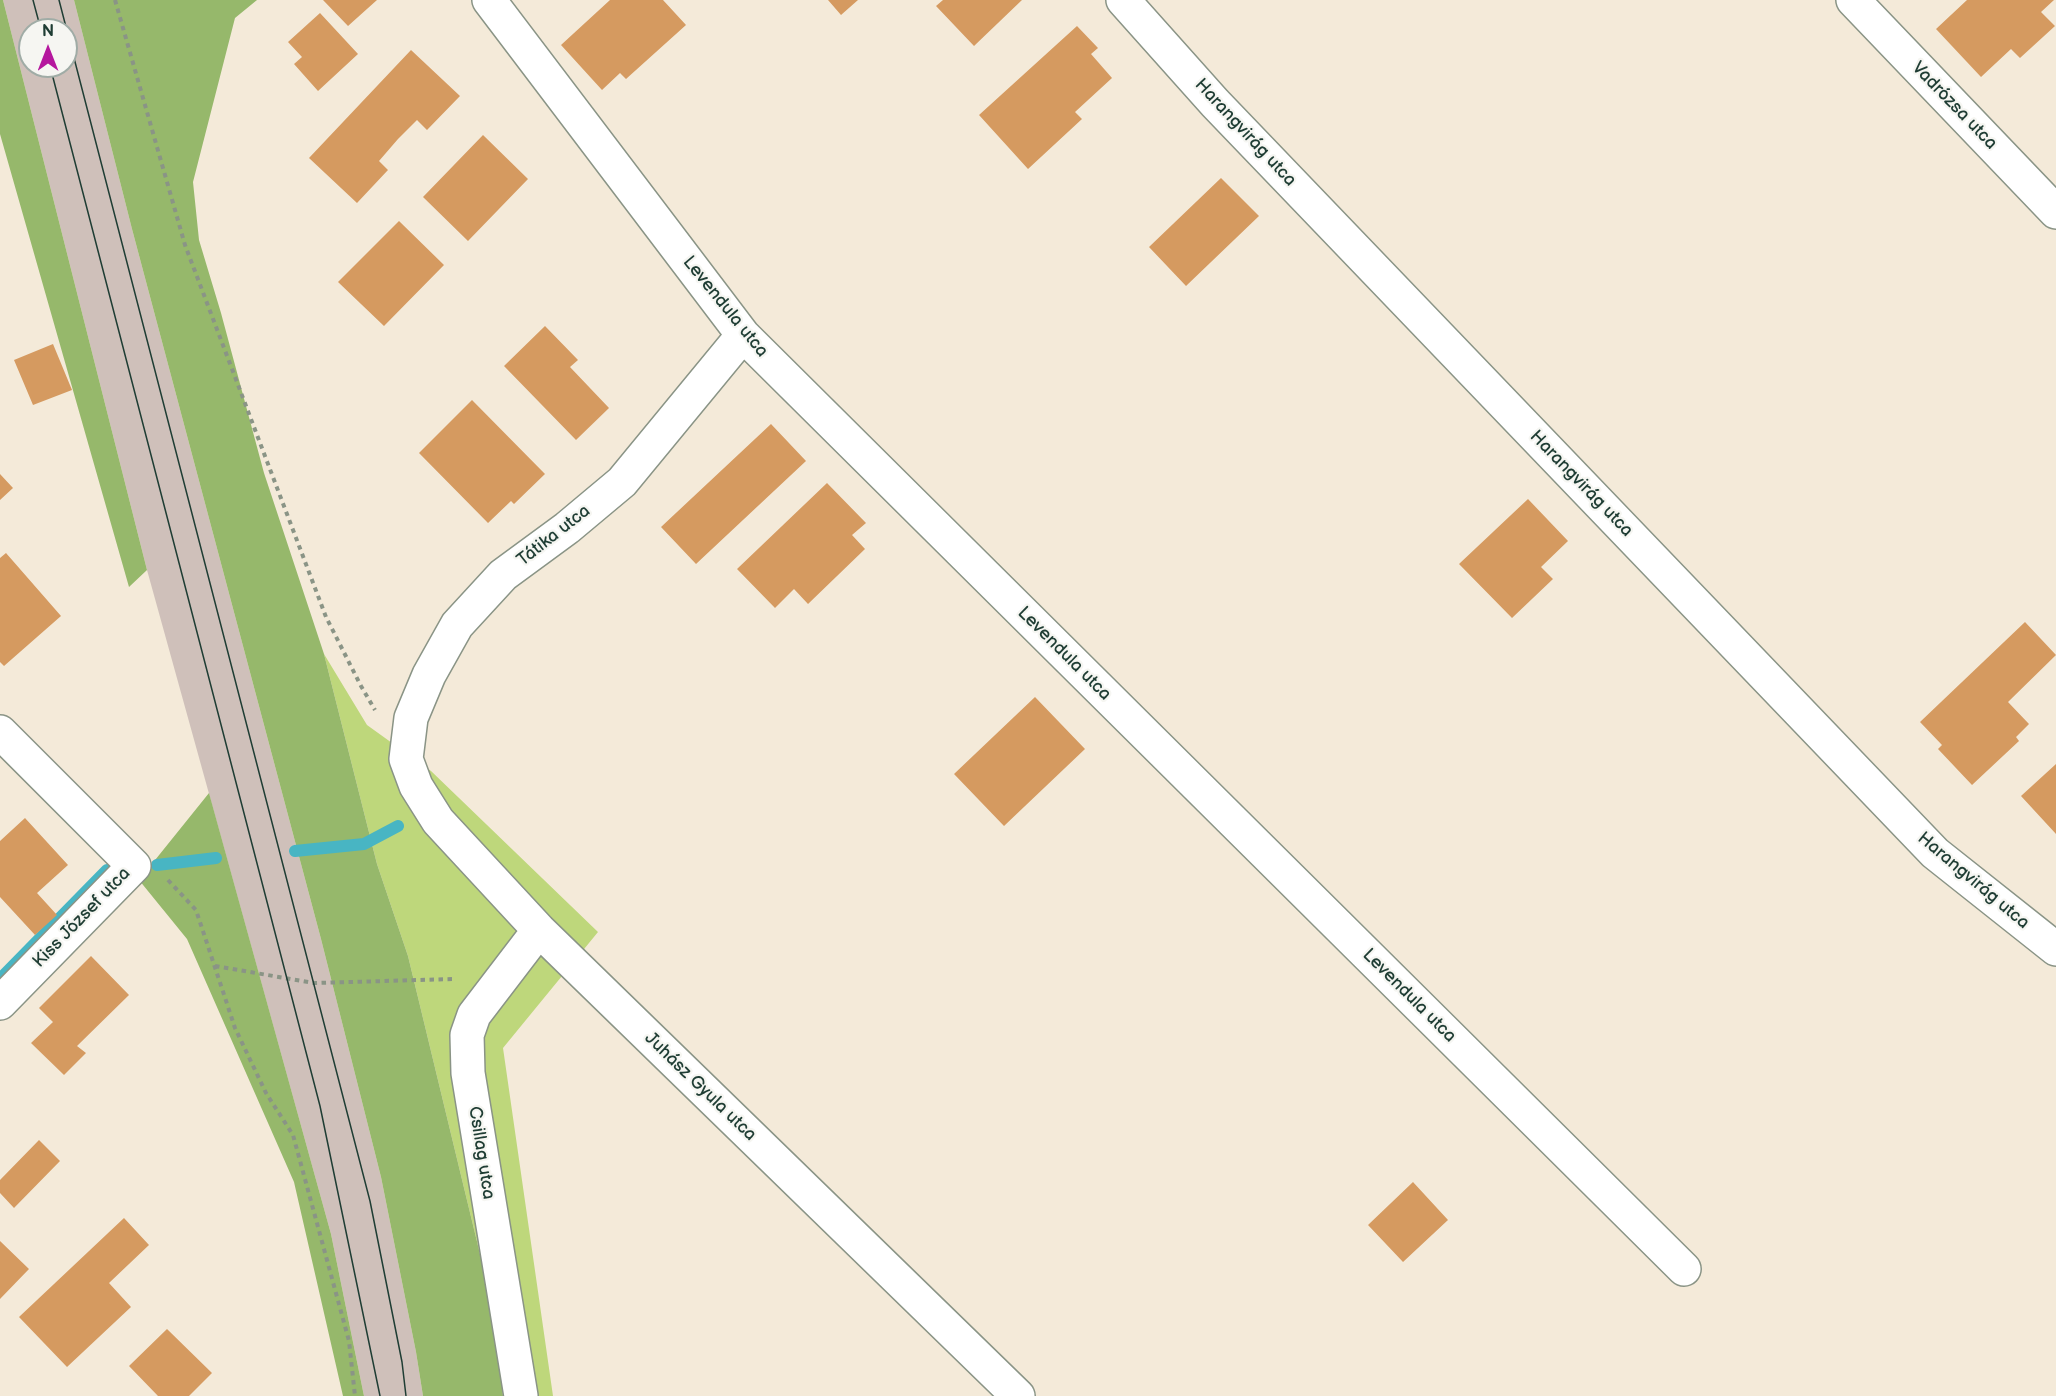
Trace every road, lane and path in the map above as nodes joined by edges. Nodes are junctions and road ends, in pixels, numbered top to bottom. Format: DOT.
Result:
graph roads {
  1 [pos="115,0"];
  2 [pos="489,0"];
  3 [pos="1123,0"];
  4 [pos="1853,0"];
  5 [pos="2056,212"];
  6 [pos="743,335"];
  7 [pos="0,732"];
  8 [pos="406,759"];
  9 [pos="134,866"];
  10 [pos="538,930"];
  11 [pos="2056,949"];
  12 [pos="215,966"];
  13 [pos="501,978"];
  14 [pos="0,1003"];
  15 [pos="1684,1269"];
  16 [pos="355,1396"];
  17 [pos="521,1396"];
  18 [pos="1018,1396"];
  1 -- 8 [label="path"];
  2 -- 6 [label="street, Levendula utca"];
  3 -- 11 [label="street, Harangvirág utca"];
  4 -- 5 [label="street, Vadrózsa utca"];
  6 -- 8 [label="street, Tátika utca"];
  6 -- 15 [label="street, Levendula utca"];
  7 -- 9 [label="street, Kiss József utca"];
  8 -- 10 [label="street, Juhász Gyula utca"];
  9 -- 12 [label="path"];
  9 -- 14 [label="street, Kiss József utca"];
  10 -- 13 [label="street, Csillag utca"];
  10 -- 18 [label="street, Juhász Gyula utca"];
  12 -- 13 [label="path"];
  12 -- 16 [label="path"];
  13 -- 17 [label="street, Csillag utca"];
}
